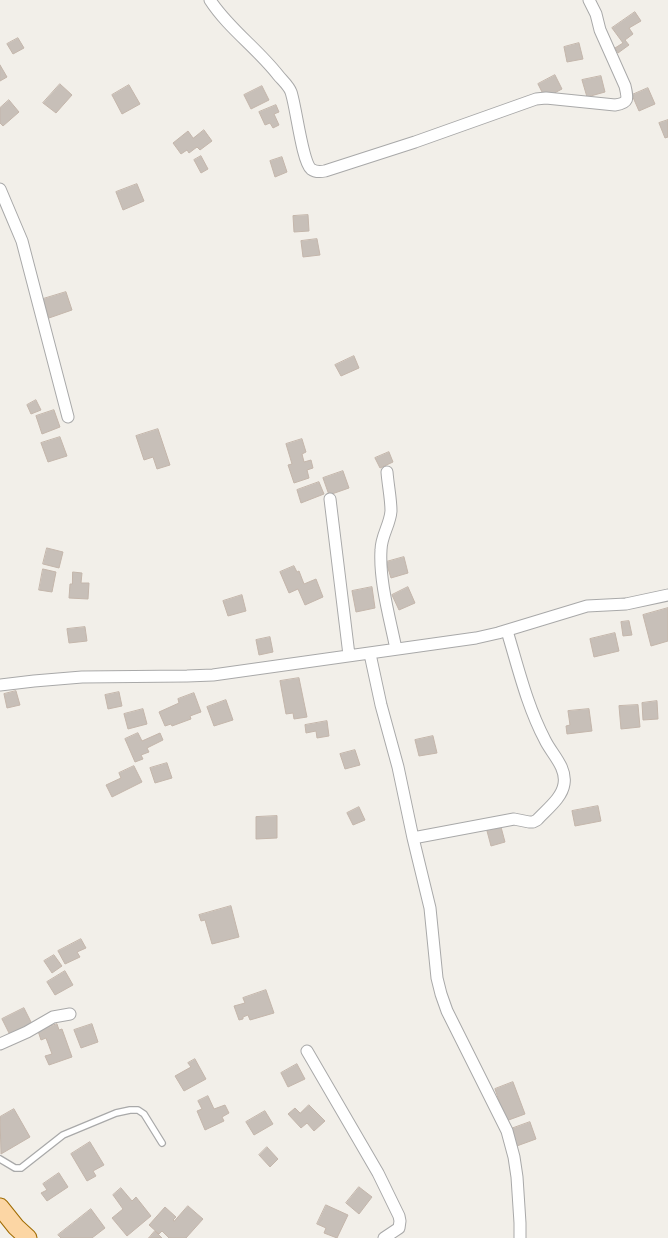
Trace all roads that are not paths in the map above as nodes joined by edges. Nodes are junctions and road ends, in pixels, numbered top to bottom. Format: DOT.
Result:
graph roads {
  1 [pos="210,0"];
  2 [pos="589,0"];
  3 [pos="0,189"];
  4 [pos="68,417"];
  5 [pos="387,472"];
  6 [pos="330,499"];
  7 [pos="668,595"];
  8 [pos="507,631"];
  9 [pos="396,650"];
  10 [pos="370,654"];
  11 [pos="349,655"];
  12 [pos="0,685"];
  13 [pos="413,838"];
  14 [pos="70,1014"];
  15 [pos="0,1044"];
  16 [pos="307,1051"];
  17 [pos="162,1143"];
  18 [pos="0,1159"];
  19 [pos="0,1207"];
  20 [pos="28,1238"];
  21 [pos="384,1238"];
  22 [pos="520,1238"];
  1 -- 2 [label="street"];
  3 -- 4 [label="street"];
  5 -- 9 [label="street"];
  6 -- 11 [label="street"];
  7 -- 8 [label="street"];
  8 -- 9 [label="street"];
  8 -- 13 [label="street"];
  9 -- 10 [label="street"];
  10 -- 11 [label="street"];
  10 -- 13 [label="street"];
  11 -- 12 [label="street"];
  13 -- 22 [label="street"];
  14 -- 15 [label="street"];
  16 -- 21 [label="street"];
  17 -- 18 [label="lane"];
  19 -- 20 [label="main road"];
}
